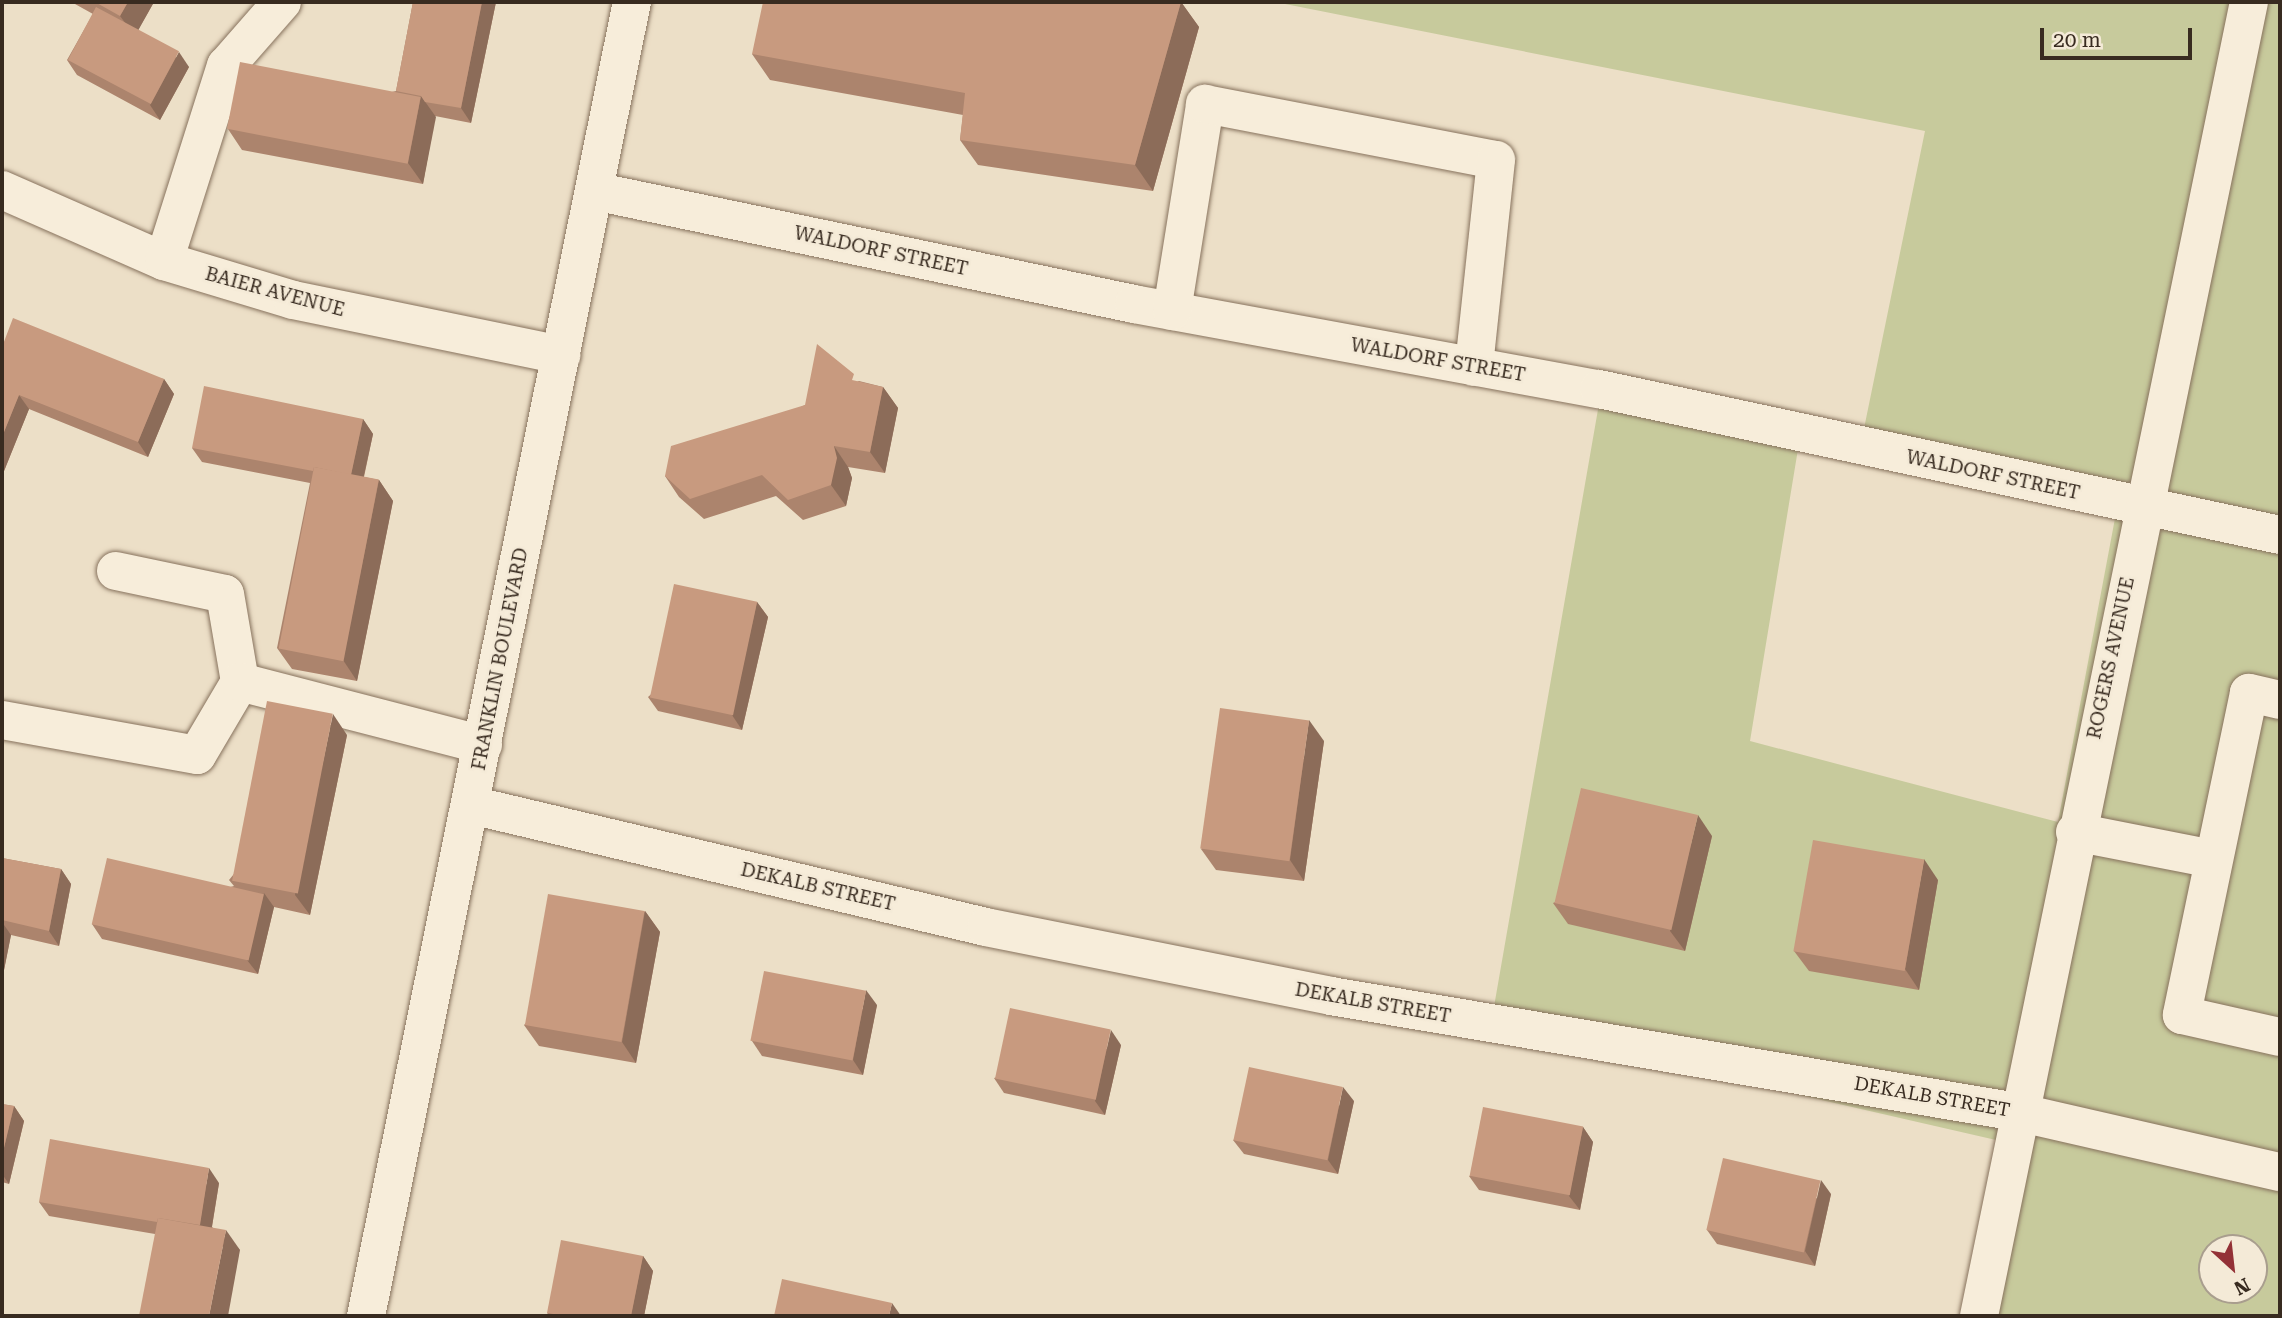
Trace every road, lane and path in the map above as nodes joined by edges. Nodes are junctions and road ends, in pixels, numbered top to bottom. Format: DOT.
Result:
graph roads {
  1 [pos="282,2"];
  2 [pos="632,2"];
  3 [pos="2249,2"];
  4 [pos="2,191"];
  5 [pos="594,191"];
  6 [pos="164,261"];
  7 [pos="1172,311"];
  8 [pos="561,355"];
  9 [pos="1474,367"];
  10 [pos="2142,508"];
  11 [pos="2280,535"];
  12 [pos="116,571"];
  13 [pos="240,682"];
  14 [pos="2280,700"];
  15 [pos="2,720"];
  16 [pos="483,745"];
  17 [pos="471,805"];
  18 [pos="2075,832"];
  19 [pos="2212,859"];
  20 [pos="2280,1037"];
  21 [pos="2017,1112"];
  22 [pos="2280,1172"];
  23 [pos="366,1316"];
  24 [pos="1979,1316"];
  1 -- 6 [label="street"];
  2 -- 5 [label="street, FRANKLIN BOULEVARD"];
  3 -- 10 [label="street, ROGERS AVENUE"];
  4 -- 6 [label="street, BAIER AVENUE"];
  5 -- 7 [label="street, WALDORF STREET"];
  5 -- 8 [label="street, FRANKLIN BOULEVARD"];
  6 -- 8 [label="street, BAIER AVENUE"];
  7 -- 9 [label="street, WALDORF STREET"];
  7 -- 9 [label="street"];
  8 -- 16 [label="street, FRANKLIN BOULEVARD"];
  9 -- 10 [label="street, WALDORF STREET"];
  10 -- 11 [label="street, WALDORF STREET"];
  10 -- 18 [label="street, ROGERS AVENUE"];
  12 -- 13 [label="street"];
  13 -- 15 [label="street"];
  13 -- 16 [label="street"];
  14 -- 19 [label="street"];
  16 -- 17 [label="street, FRANKLIN BOULEVARD"];
  17 -- 21 [label="street, DEKALB STREET"];
  17 -- 23 [label="street, FRANKLIN BOULEVARD"];
  18 -- 19 [label="street"];
  18 -- 21 [label="street, ROGERS AVENUE"];
  19 -- 20 [label="street"];
  21 -- 22 [label="street, DEKALB STREET"];
  21 -- 24 [label="street, ROGERS AVENUE"];
}
